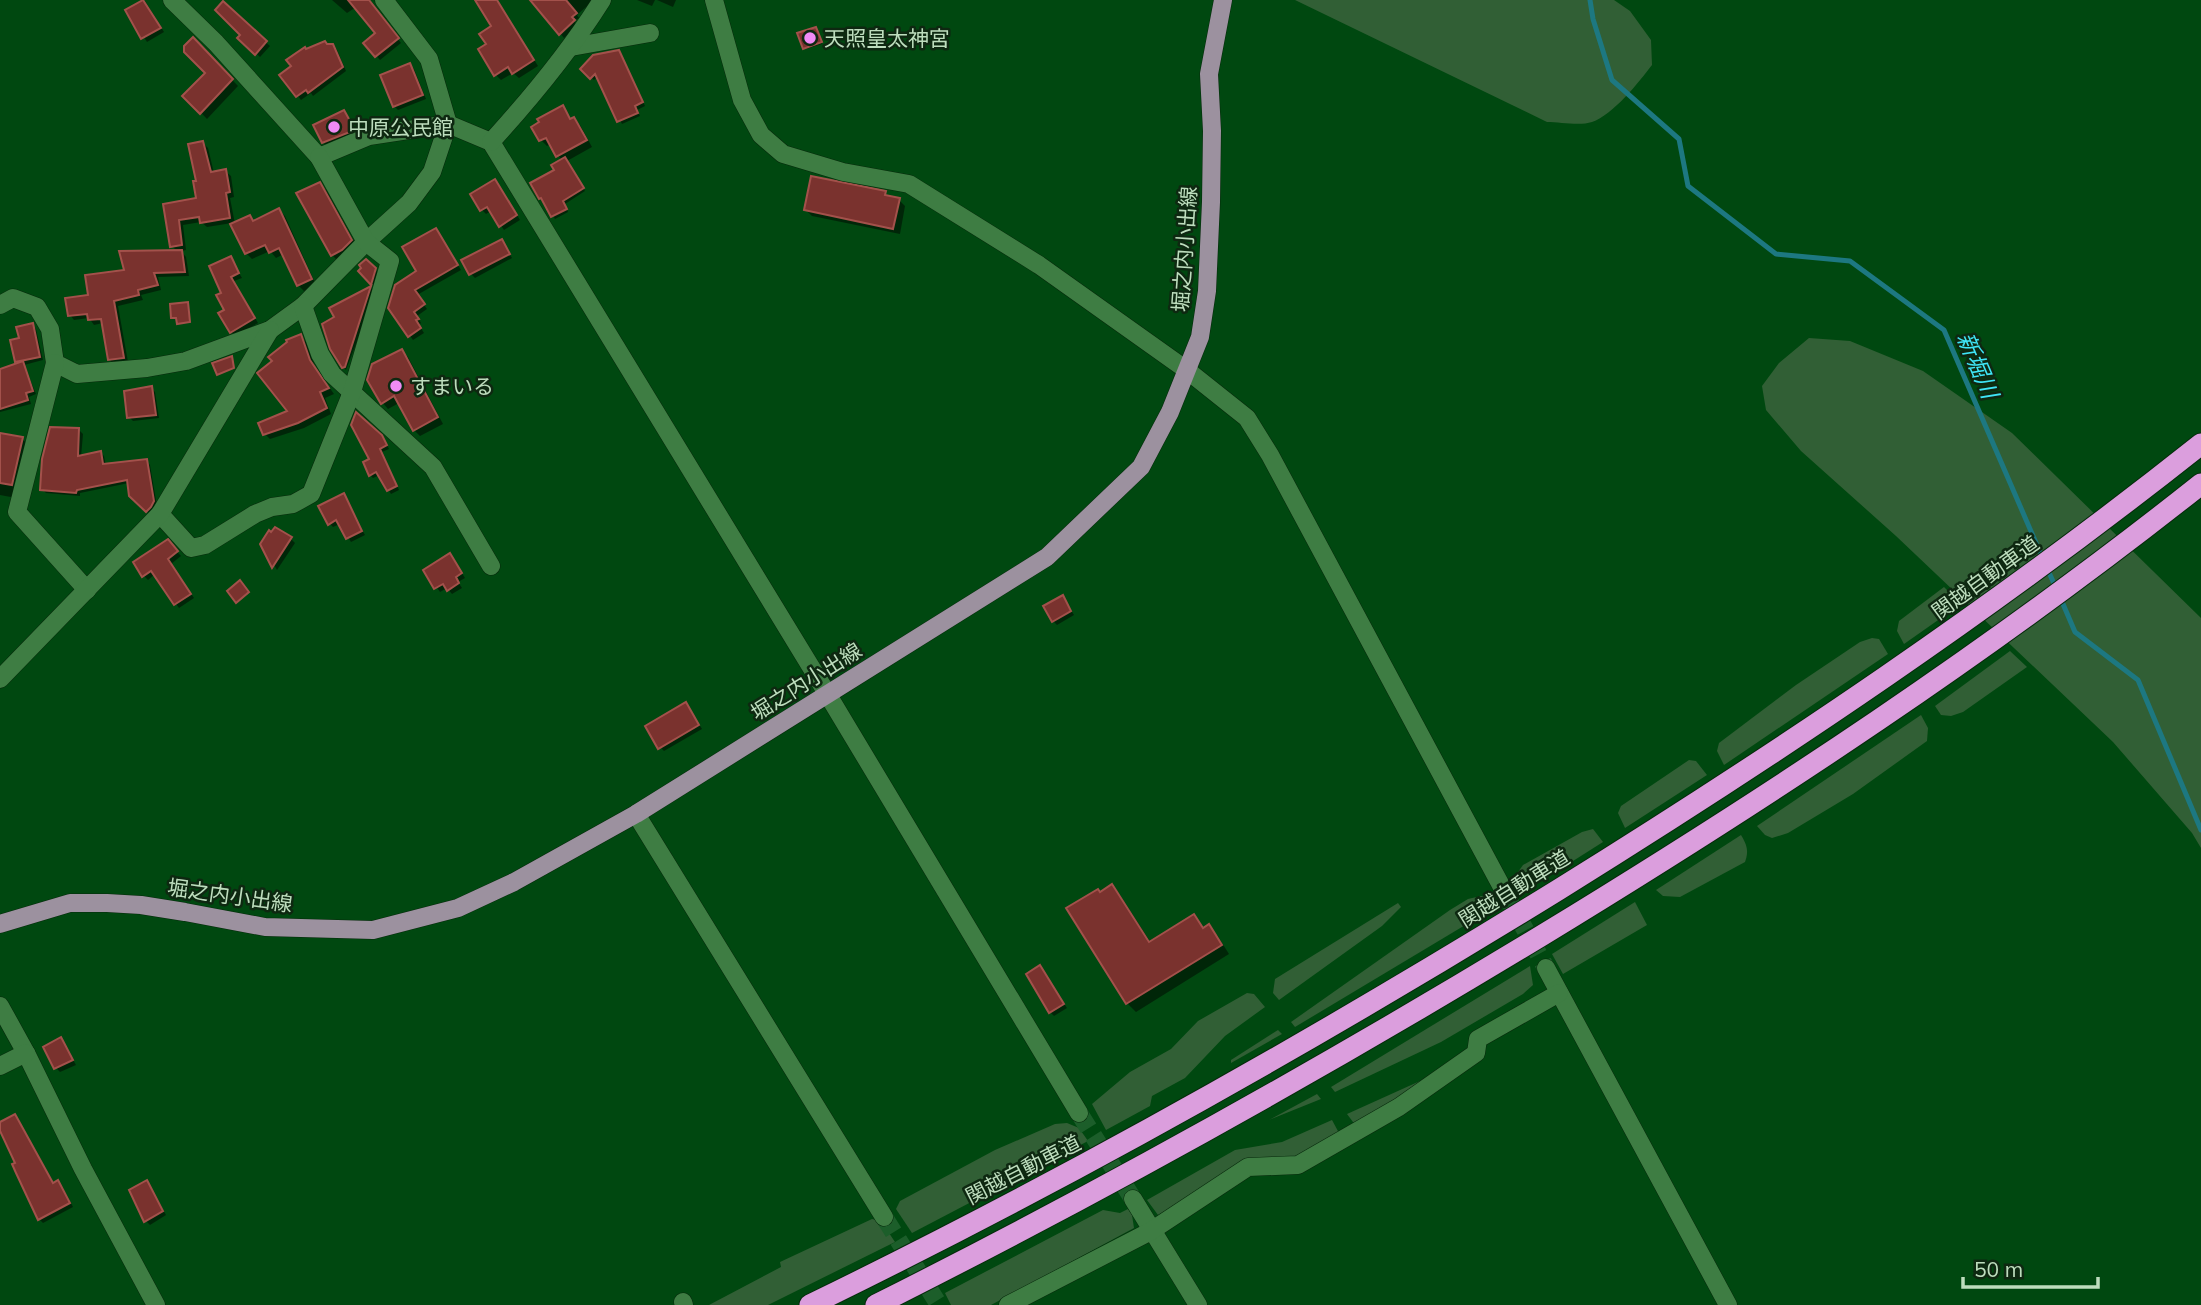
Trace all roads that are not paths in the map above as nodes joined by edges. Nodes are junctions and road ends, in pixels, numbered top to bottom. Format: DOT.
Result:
graph roads {
  1 [pos="172,0"];
  2 [pos="384,0"];
  3 [pos="602,0"];
  4 [pos="714,0"];
  5 [pos="1223,0"];
  6 [pos="650,33"];
  7 [pos="571,47"];
  8 [pos="448,124"];
  9 [pos="491,142"];
  10 [pos="319,157"];
  11 [pos="366,242"];
  12 [pos="0,305"];
  13 [pos="303,306"];
  14 [pos="270,330"];
  15 [pos="55,363"];
  16 [pos="1188,372"];
  17 [pos="352,392"];
  18 [pos="2201,444"];
  19 [pos="2201,484"];
  20 [pos="160,514"];
  21 [pos="491,566"];
  22 [pos="87,590"];
  23 [pos="0,680"];
  24 [pos="828,695"];
  25 [pos="636,814"];
  26 [pos="1504,891"];
  27 [pos="0,924"];
  28 [pos="1546,968"];
  29 [pos="1559,993"];
  30 [pos="0,1006"];
  31 [pos="26,1053"];
  32 [pos="0,1066"];
  33 [pos="1079,1114"];
  34 [pos="1133,1199"];
  35 [pos="884,1217"];
  36 [pos="1151,1231"];
  37 [pos="156,1305"];
  38 [pos="810,1305"];
  39 [pos="876,1305"];
  40 [pos="1008,1305"];
  41 [pos="1198,1305"];
  42 [pos="1728,1305"];
  1 -- 10 [label="street"];
  2 -- 8 [label="street"];
  3 -- 7 [label="street"];
  4 -- 16 [label="street"];
  5 -- 16 [label="main road, 堀之内小出線"];
  6 -- 7 [label="street"];
  7 -- 9 [label="street"];
  8 -- 9 [label="street"];
  8 -- 10 [label="street"];
  8 -- 11 [label="street"];
  9 -- 24 [label="street"];
  10 -- 11 [label="street"];
  11 -- 13 [label="street"];
  11 -- 17 [label="street"];
  12 -- 15 [label="street"];
  13 -- 14 [label="street"];
  13 -- 17 [label="street"];
  14 -- 15 [label="street"];
  14 -- 20 [label="street"];
  15 -- 22 [label="street"];
  16 -- 24 [label="main road, 堀之内小出線"];
  16 -- 26 [label="street"];
  17 -- 20 [label="street"];
  17 -- 21 [label="street"];
  18 -- 38 [label="highway, 関越自動車道"];
  19 -- 39 [label="highway"];
  20 -- 22 [label="street"];
  22 -- 23 [label="street"];
  24 -- 25 [label="main road, 堀之内小出線"];
  24 -- 33 [label="street"];
  25 -- 27 [label="main road, 堀之内小出線"];
  25 -- 35 [label="street"];
  28 -- 29 [label="street"];
  29 -- 36 [label="street"];
  29 -- 42 [label="street"];
  30 -- 31 [label="street"];
  31 -- 32 [label="street"];
  31 -- 37 [label="street"];
  34 -- 36 [label="street"];
  36 -- 40 [label="street"];
  36 -- 41 [label="street"];
}
